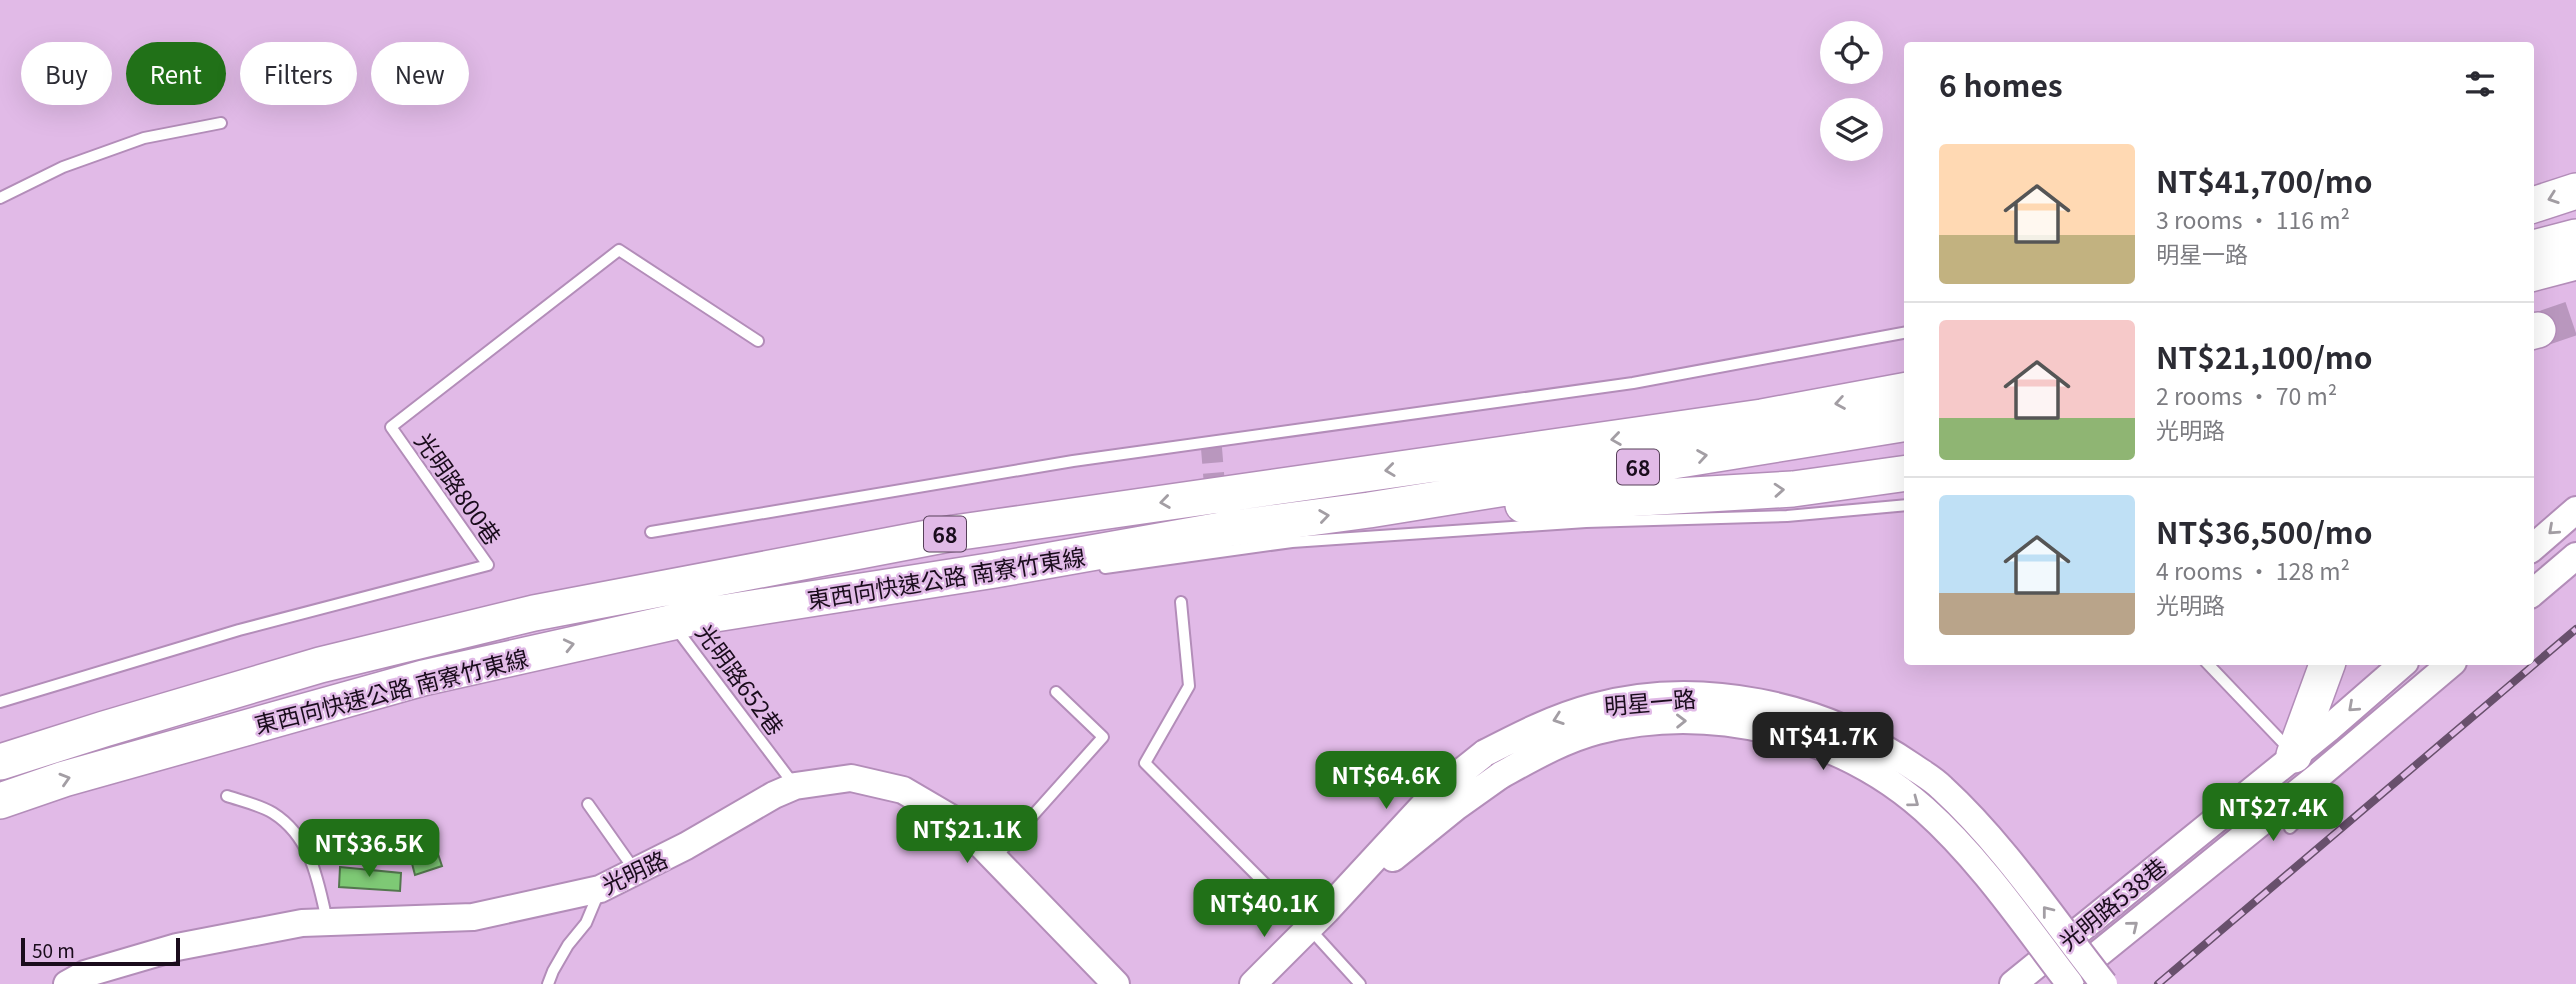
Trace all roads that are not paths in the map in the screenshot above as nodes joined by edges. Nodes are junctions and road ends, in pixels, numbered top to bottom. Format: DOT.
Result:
graph roads {
  1 [pos="221,123"];
  2 [pos="2576,191"];
  3 [pos="0,198"];
  4 [pos="2534,205"];
  5 [pos="2576,237"];
  6 [pos="2534,248"];
  7 [pos="2576,262"];
  8 [pos="2534,273"];
  9 [pos="1904,333"];
  10 [pos="758,341"];
  11 [pos="1904,391"];
  12 [pos="1904,425"];
  13 [pos="1904,474"];
  14 [pos="1904,505"];
  15 [pos="1369,510"];
  16 [pos="2576,510"];
  17 [pos="651,532"];
  18 [pos="2534,547"];
  19 [pos="2576,556"];
  20 [pos="1088,570"];
  21 [pos="2534,592"];
  22 [pos="916,595"];
  23 [pos="1181,602"];
  24 [pos="2209,665"];
  25 [pos="2327,665"];
  26 [pos="2401,665"];
  27 [pos="2449,665"];
  28 [pos="1056,692"];
  29 [pos="0,702"];
  30 [pos="0,762"];
  31 [pos="2305,766"];
  32 [pos="794,786"];
  33 [pos="227,796"];
  34 [pos="0,800"];
  35 [pos="587,804"];
  36 [pos="2290,828"];
  37 [pos="994,859"];
  38 [pos="636,872"];
  39 [pos="600,889"];
  40 [pos="1318,920"];
  41 [pos="327,921"];
  42 [pos="67,984"];
  43 [pos="548,984"];
  44 [pos="1116,984"];
  45 [pos="1253,984"];
  46 [pos="1360,984"];
  47 [pos="2013,984"];
  48 [pos="2061,984"];
  49 [pos="2070,984"];
  50 [pos="2104,984"];
  1 -- 3 [label="lane"];
  2 -- 4 [label="highway, one-way"];
  5 -- 6 [label="highway"];
  7 -- 8 [label="highway"];
  9 -- 17 [label="lane"];
  10 -- 29 [label="lane, 光明路800巷"];
  11 -- 30 [label="highway, 東西向快速公路 南寮竹東線 / 68, one-way"];
  15 -- 12 [label="highway, 東西向快速公路 南寮竹東線 / 68, one-way"];
  15 -- 13 [label="highway, one-way"];
  14 -- 20 [label="lane"];
  34 -- 15 [label="highway, 東西向快速公路 南寮竹東線 / 68, one-way"];
  16 -- 18 [label="street, one-way"];
  19 -- 21 [label="street"];
  22 -- 32 [label="lane, 光明路652巷"];
  23 -- 40 [label="lane"];
  24 -- 31 [label="lane"];
  25 -- 31 [label="highway"];
  26 -- 31 [label="street, 光明路538巷, one-way"];
  27 -- 31 [label="street, 光明路538巷"];
  28 -- 37 [label="lane"];
  31 -- 36 [label="lane"];
  31 -- 47 [label="street, 光明路538巷"];
  48 -- 31 [label="street, 光明路538巷, one-way"];
  32 -- 37 [label="street, 光明路"];
  32 -- 38 [label="street, 光明路"];
  33 -- 41 [label="lane"];
  35 -- 38 [label="lane"];
  37 -- 44 [label="street, 光明路"];
  38 -- 39 [label="street, 光明路"];
  39 -- 41 [label="street, 光明路"];
  39 -- 43 [label="lane"];
  40 -- 45 [label="street, 明星一路"];
  40 -- 46 [label="lane"];
  40 -- 49 [label="street, 明星一路, one-way, bridge"];
  50 -- 40 [label="street, 明星一路, one-way, bridge"];
  41 -- 42 [label="street, 光明路"];
}
